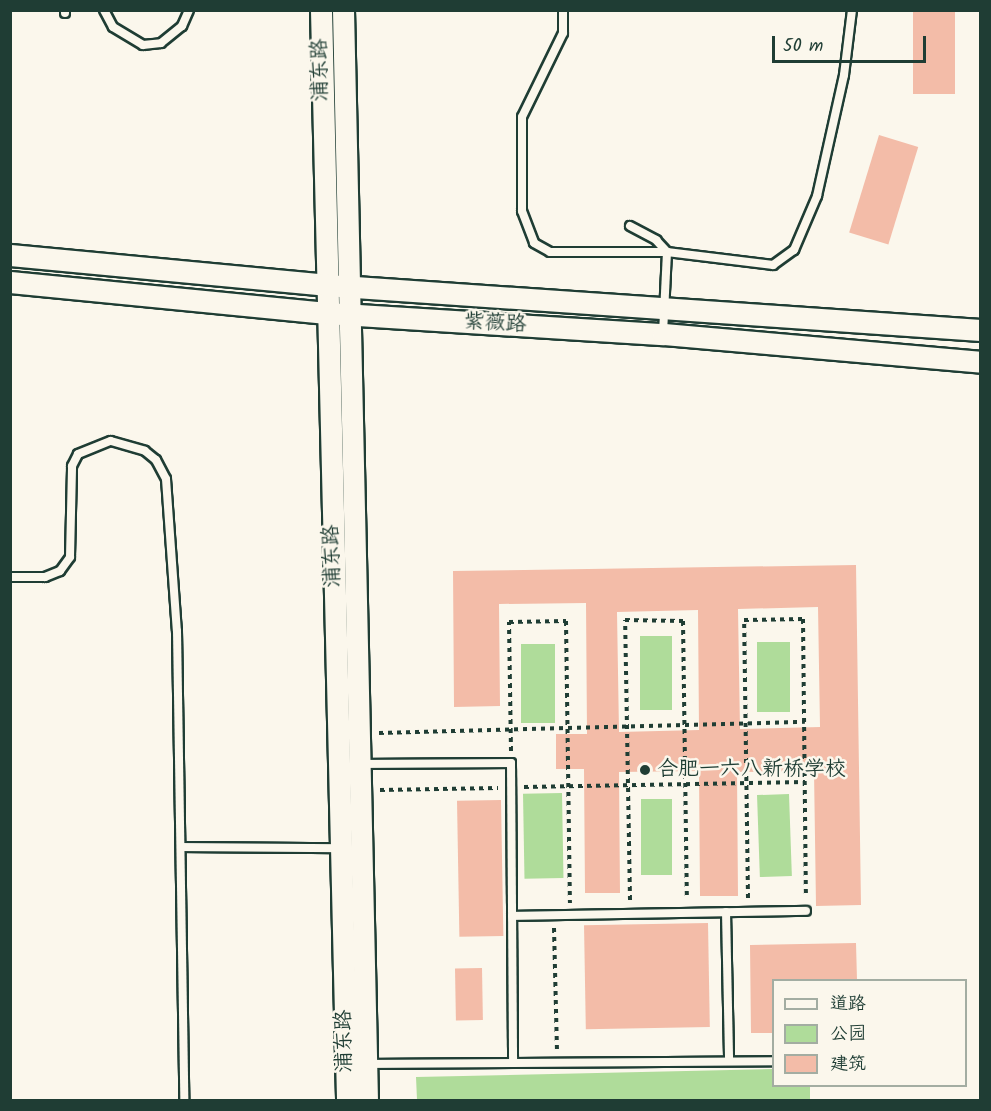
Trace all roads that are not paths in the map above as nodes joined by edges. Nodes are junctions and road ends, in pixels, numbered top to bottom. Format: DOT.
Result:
graph roads {
  1 [pos="104,10"];
  2 [pos="189,10"];
  3 [pos="321,10"];
  4 [pos="343,10"];
  5 [pos="563,10"];
  6 [pos="852,10"];
  7 [pos="630,226"];
  8 [pos="667,252"];
  9 [pos="10,255"];
  10 [pos="10,282"];
  11 [pos="326,285"];
  12 [pos="348,286"];
  13 [pos="664,308"];
  14 [pos="326,313"];
  15 [pos="349,315"];
  16 [pos="981,330"];
  17 [pos="663,334"];
  18 [pos="981,362"];
  19 [pos="10,577"];
  20 [pos="359,764"];
  21 [pos="182,847"];
  22 [pos="341,848"];
  23 [pos="806,911"];
  24 [pos="726,912"];
  25 [pos="513,916"];
  26 [pos="729,1061"];
  27 [pos="772,1061"];
  28 [pos="513,1063"];
  29 [pos="366,1064"];
  30 [pos="184,1101"];
  31 [pos="346,1101"];
  32 [pos="367,1101"];
  1 -- 2 [label="lane"];
  3 -- 11 [label="street, 浦东路"];
  4 -- 12 [label="street, 浦东路"];
  5 -- 8 [label="lane"];
  6 -- 8 [label="lane"];
  7 -- 8 [label="lane"];
  8 -- 13 [label="lane"];
  9 -- 11 [label="street, 紫薇路"];
  10 -- 14 [label="street, 紫薇路"];
  11 -- 12 [label="street, 紫薇路"];
  11 -- 14 [label="street, 浦东路"];
  12 -- 13 [label="street, 紫薇路"];
  12 -- 15 [label="street, 浦东路"];
  13 -- 16 [label="street, 紫薇路"];
  13 -- 17 [label="lane"];
  14 -- 15 [label="street, 紫薇路"];
  14 -- 22 [label="street, 浦东路"];
  15 -- 17 [label="street, 紫薇路"];
  15 -- 20 [label="street, 浦东路"];
  17 -- 18 [label="street, 紫薇路"];
  19 -- 21 [label="lane"];
  20 -- 25 [label="lane"];
  20 -- 29 [label="street, 浦东路"];
  21 -- 22 [label="lane"];
  21 -- 30 [label="lane"];
  22 -- 31 [label="street, 浦东路"];
  23 -- 24 [label="lane"];
  24 -- 25 [label="lane"];
  24 -- 26 [label="lane"];
  25 -- 28 [label="lane"];
  26 -- 27 [label="lane"];
  26 -- 28 [label="lane"];
  28 -- 29 [label="lane"];
  29 -- 32 [label="street, 浦东路"];
}
